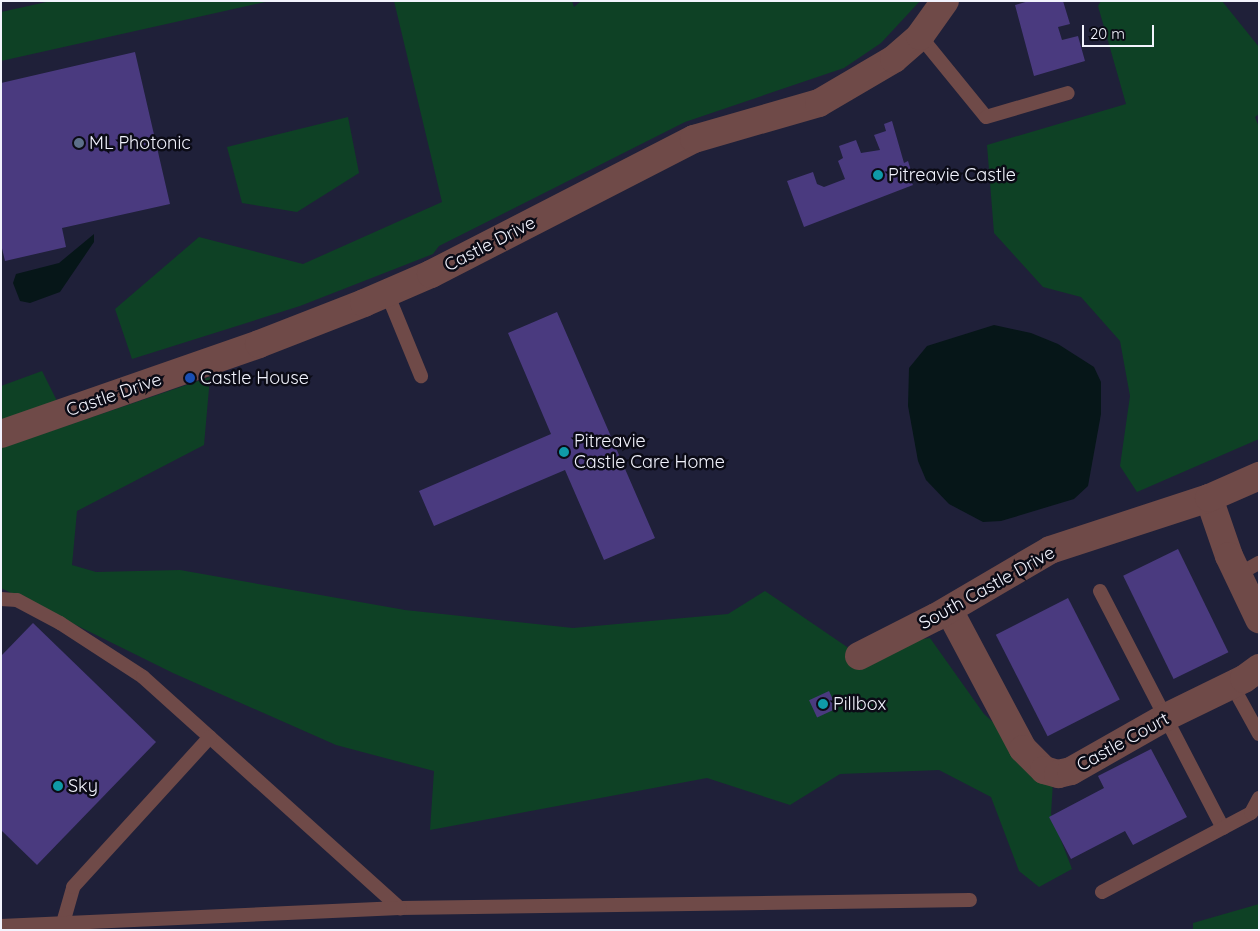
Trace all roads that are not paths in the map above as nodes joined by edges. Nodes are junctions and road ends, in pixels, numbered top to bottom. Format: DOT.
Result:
graph roads {
  1 [pos="945,1"];
  2 [pos="920,36"];
  3 [pos="1068,93"];
  4 [pos="387,293"];
  5 [pos="421,376"];
  6 [pos="1,434"];
  7 [pos="1259,476"];
  8 [pos="1209,498"];
  9 [pos="1248,569"];
  10 [pos="1100,591"];
  11 [pos="1,599"];
  12 [pos="949,610"];
  13 [pos="1259,619"];
  14 [pos="859,656"];
  15 [pos="1259,668"];
  16 [pos="1232,685"];
  17 [pos="1166,717"];
  18 [pos="1259,734"];
  19 [pos="210,737"];
  20 [pos="1259,798"];
  21 [pos="1223,828"];
  22 [pos="1102,892"];
  23 [pos="970,900"];
  24 [pos="400,908"];
  25 [pos="63,923"];
  26 [pos="1,926"];
  1 -- 2 [label="street, Castle Drive"];
  2 -- 3 [label="lane"];
  2 -- 4 [label="street, Castle Drive"];
  4 -- 5 [label="lane"];
  4 -- 6 [label="street, Castle Drive"];
  7 -- 8 [label="street, South Castle Drive"];
  8 -- 9 [label="street"];
  8 -- 12 [label="street, South Castle Drive"];
  9 -- 13 [label="street"];
  10 -- 17 [label="lane"];
  11 -- 19 [label="lane"];
  12 -- 14 [label="street, South Castle Drive"];
  12 -- 17 [label="street, Castle Court"];
  15 -- 16 [label="street, Castle Court"];
  16 -- 17 [label="street, Castle Court"];
  16 -- 18 [label="lane"];
  17 -- 21 [label="lane"];
  19 -- 24 [label="lane"];
  19 -- 25 [label="lane"];
  20 -- 21 [label="lane"];
  21 -- 22 [label="lane"];
  23 -- 24 [label="lane"];
  24 -- 25 [label="lane"];
  25 -- 26 [label="lane"];
}
